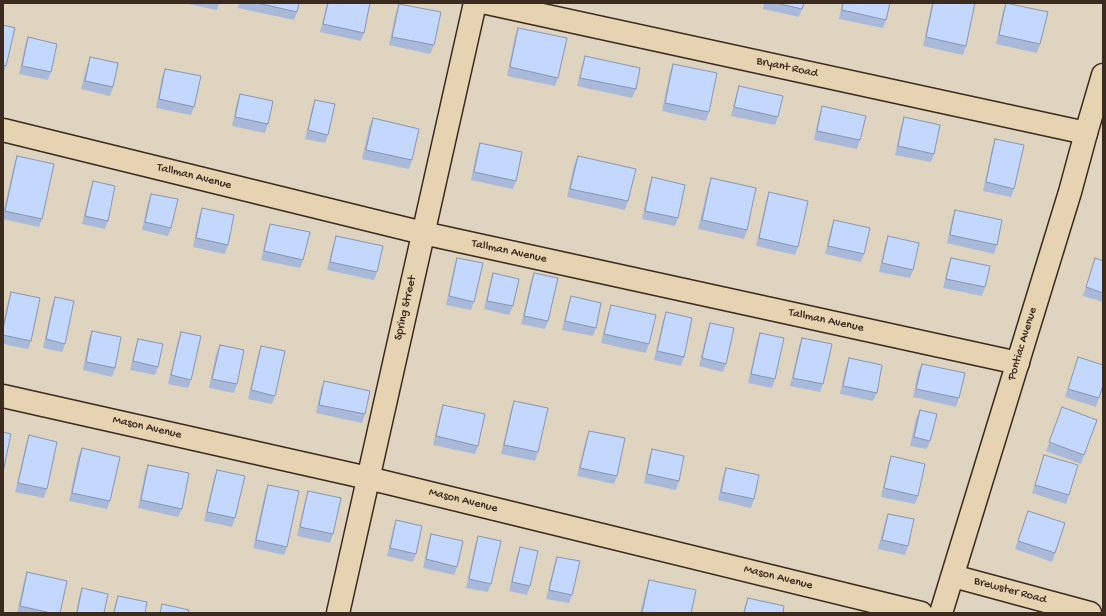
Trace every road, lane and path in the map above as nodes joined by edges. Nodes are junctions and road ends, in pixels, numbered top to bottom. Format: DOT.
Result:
graph roads {
  1 [pos="475,3"];
  2 [pos="487,3"];
  3 [pos="1103,75"];
  4 [pos="1093,127"];
  5 [pos="3,130"];
  6 [pos="423,233"];
  7 [pos="1018,363"];
  8 [pos="3,396"];
  9 [pos="368,478"];
  10 [pos="952,576"];
  11 [pos="338,613"];
  12 [pos="921,613"];
  13 [pos="941,613"];
  14 [pos="1090,613"];
  1 -- 6 [label="street, Spring Street"];
  2 -- 4 [label="street, Bryant Road"];
  3 -- 4 [label="street, Pontiac Avenue"];
  4 -- 7 [label="street, Pontiac Avenue"];
  5 -- 6 [label="street, Tallman Avenue"];
  6 -- 7 [label="street, Tallman Avenue"];
  6 -- 9 [label="street, Spring Street"];
  7 -- 10 [label="street, Pontiac Avenue"];
  8 -- 9 [label="street, Mason Avenue"];
  9 -- 11 [label="street, Spring Street"];
  9 -- 12 [label="street, Mason Avenue"];
  10 -- 13 [label="street, Pontiac Avenue"];
  10 -- 14 [label="street, Brewster Road"];
}
